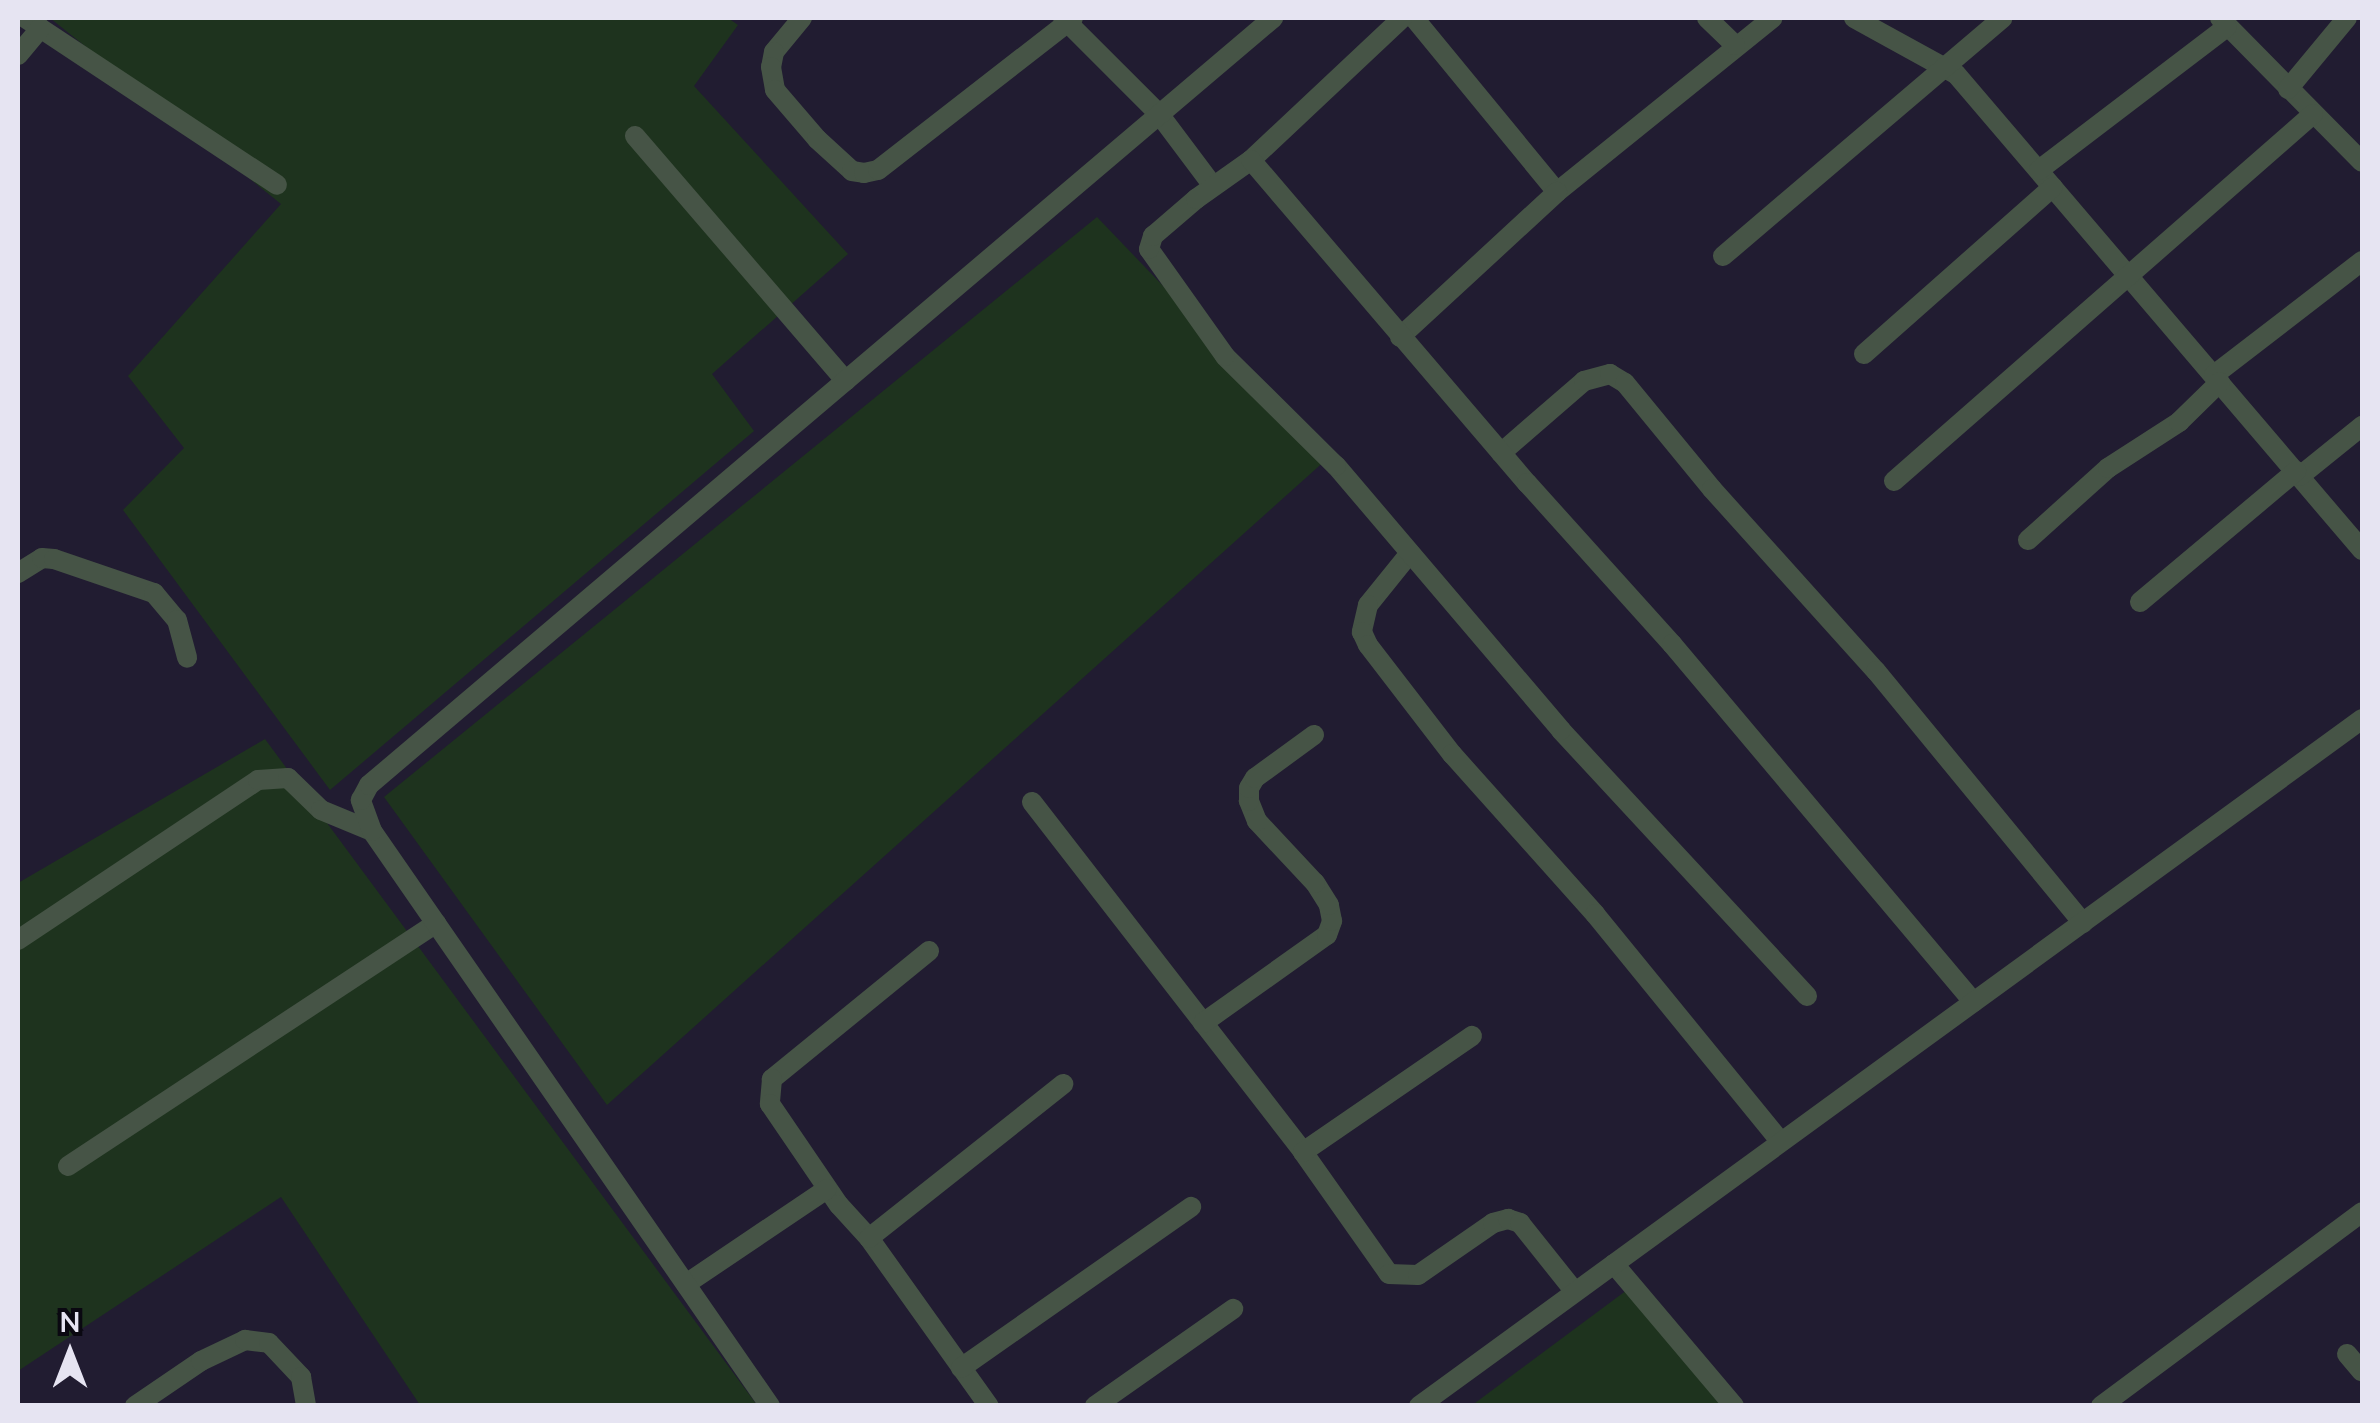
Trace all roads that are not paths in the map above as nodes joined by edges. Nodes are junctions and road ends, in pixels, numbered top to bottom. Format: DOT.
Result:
graph roads {
  1 [pos="802,18"];
  2 [pos="1273,18"];
  3 [pos="1402,18"];
  4 [pos="1414,18"];
  5 [pos="1707,18"];
  6 [pos="1773,18"];
  7 [pos="1854,18"];
  8 [pos="2004,18"];
  9 [pos="2347,18"];
  10 [pos="1068,19"];
  11 [pos="2223,22"];
  12 [pos="33,23"];
  13 [pos="1735,46"];
  14 [pos="18,55"];
  15 [pos="1948,67"];
  16 [pos="2288,90"];
  17 [pos="1159,114"];
  18 [pos="2313,114"];
  19 [pos="635,136"];
  20 [pos="1251,160"];
  21 [pos="2362,162"];
  22 [pos="2038,170"];
  23 [pos="276,184"];
  24 [pos="1213,186"];
  25 [pos="2054,187"];
  26 [pos="1557,192"];
  27 [pos="1723,256"];
  28 [pos="2362,262"];
  29 [pos="2128,280"];
  30 [pos="1400,338"];
  31 [pos="1864,354"];
  32 [pos="2217,379"];
  33 [pos="846,381"];
  34 [pos="2362,426"];
  35 [pos="1501,453"];
  36 [pos="2298,474"];
  37 [pos="1894,481"];
  38 [pos="2028,540"];
  39 [pos="2362,550"];
  40 [pos="1410,553"];
  41 [pos="18,573"];
  42 [pos="2140,602"];
  43 [pos="187,658"];
  44 [pos="2362,719"];
  45 [pos="1314,735"];
  46 [pos="1032,802"];
  47 [pos="372,831"];
  48 [pos="2083,922"];
  49 [pos="436,924"];
  50 [pos="18,940"];
  51 [pos="929,951"];
  52 [pos="1807,996"];
  53 [pos="1973,1002"];
  54 [pos="1203,1023"];
  55 [pos="1472,1036"];
  56 [pos="1063,1084"];
  57 [pos="1781,1142"];
  58 [pos="1302,1152"];
  59 [pos="68,1166"];
  60 [pos="827,1189"];
  61 [pos="1191,1207"];
  62 [pos="2362,1212"];
  63 [pos="869,1238"];
  64 [pos="1614,1264"];
  65 [pos="686,1284"];
  66 [pos="1575,1292"];
  67 [pos="1233,1308"];
  68 [pos="2347,1354"];
  69 [pos="961,1368"];
  70 [pos="2362,1372"];
  71 [pos="135,1406"];
  72 [pos="306,1406"];
  73 [pos="770,1406"];
  74 [pos="989,1406"];
  75 [pos="1095,1406"];
  76 [pos="1419,1406"];
  77 [pos="1734,1406"];
  78 [pos="2101,1406"];
  1 -- 10 [label="street"];
  2 -- 17 [label="street"];
  3 -- 20 [label="street"];
  4 -- 26 [label="street"];
  5 -- 13 [label="street"];
  6 -- 13 [label="street"];
  7 -- 15 [label="street"];
  8 -- 15 [label="street"];
  9 -- 16 [label="street"];
  10 -- 17 [label="street"];
  11 -- 16 [label="street"];
  11 -- 22 [label="street"];
  12 -- 14 [label="street"];
  12 -- 23 [label="street"];
  13 -- 26 [label="street"];
  15 -- 22 [label="street"];
  15 -- 27 [label="street"];
  16 -- 18 [label="street"];
  17 -- 24 [label="street"];
  17 -- 33 [label="street"];
  18 -- 21 [label="street"];
  18 -- 29 [label="street"];
  19 -- 33 [label="street"];
  20 -- 24 [label="street"];
  20 -- 30 [label="street"];
  22 -- 25 [label="street"];
  24 -- 40 [label="street"];
  25 -- 29 [label="street"];
  25 -- 31 [label="street"];
  26 -- 30 [label="street"];
  28 -- 32 [label="street"];
  29 -- 32 [label="street"];
  29 -- 37 [label="street"];
  30 -- 35 [label="street"];
  32 -- 36 [label="street"];
  32 -- 38 [label="street"];
  33 -- 47 [label="street"];
  34 -- 36 [label="street"];
  35 -- 48 [label="street"];
  35 -- 53 [label="street"];
  36 -- 39 [label="street"];
  36 -- 42 [label="street"];
  40 -- 52 [label="street"];
  40 -- 57 [label="street"];
  41 -- 43 [label="street"];
  44 -- 48 [label="street"];
  45 -- 54 [label="street"];
  46 -- 54 [label="street"];
  47 -- 49 [label="street"];
  47 -- 50 [label="street"];
  48 -- 53 [label="street"];
  49 -- 59 [label="street"];
  49 -- 65 [label="street"];
  51 -- 60 [label="street"];
  53 -- 57 [label="street"];
  54 -- 58 [label="street"];
  55 -- 58 [label="street"];
  56 -- 63 [label="street"];
  57 -- 64 [label="street"];
  58 -- 66 [label="street"];
  60 -- 63 [label="street"];
  60 -- 65 [label="street"];
  61 -- 69 [label="street"];
  62 -- 78 [label="street"];
  63 -- 69 [label="street"];
  64 -- 66 [label="street"];
  64 -- 77 [label="street"];
  65 -- 73 [label="street"];
  66 -- 76 [label="street"];
  67 -- 75 [label="street"];
  68 -- 70 [label="street"];
  69 -- 74 [label="street"];
  71 -- 72 [label="street"];
}
